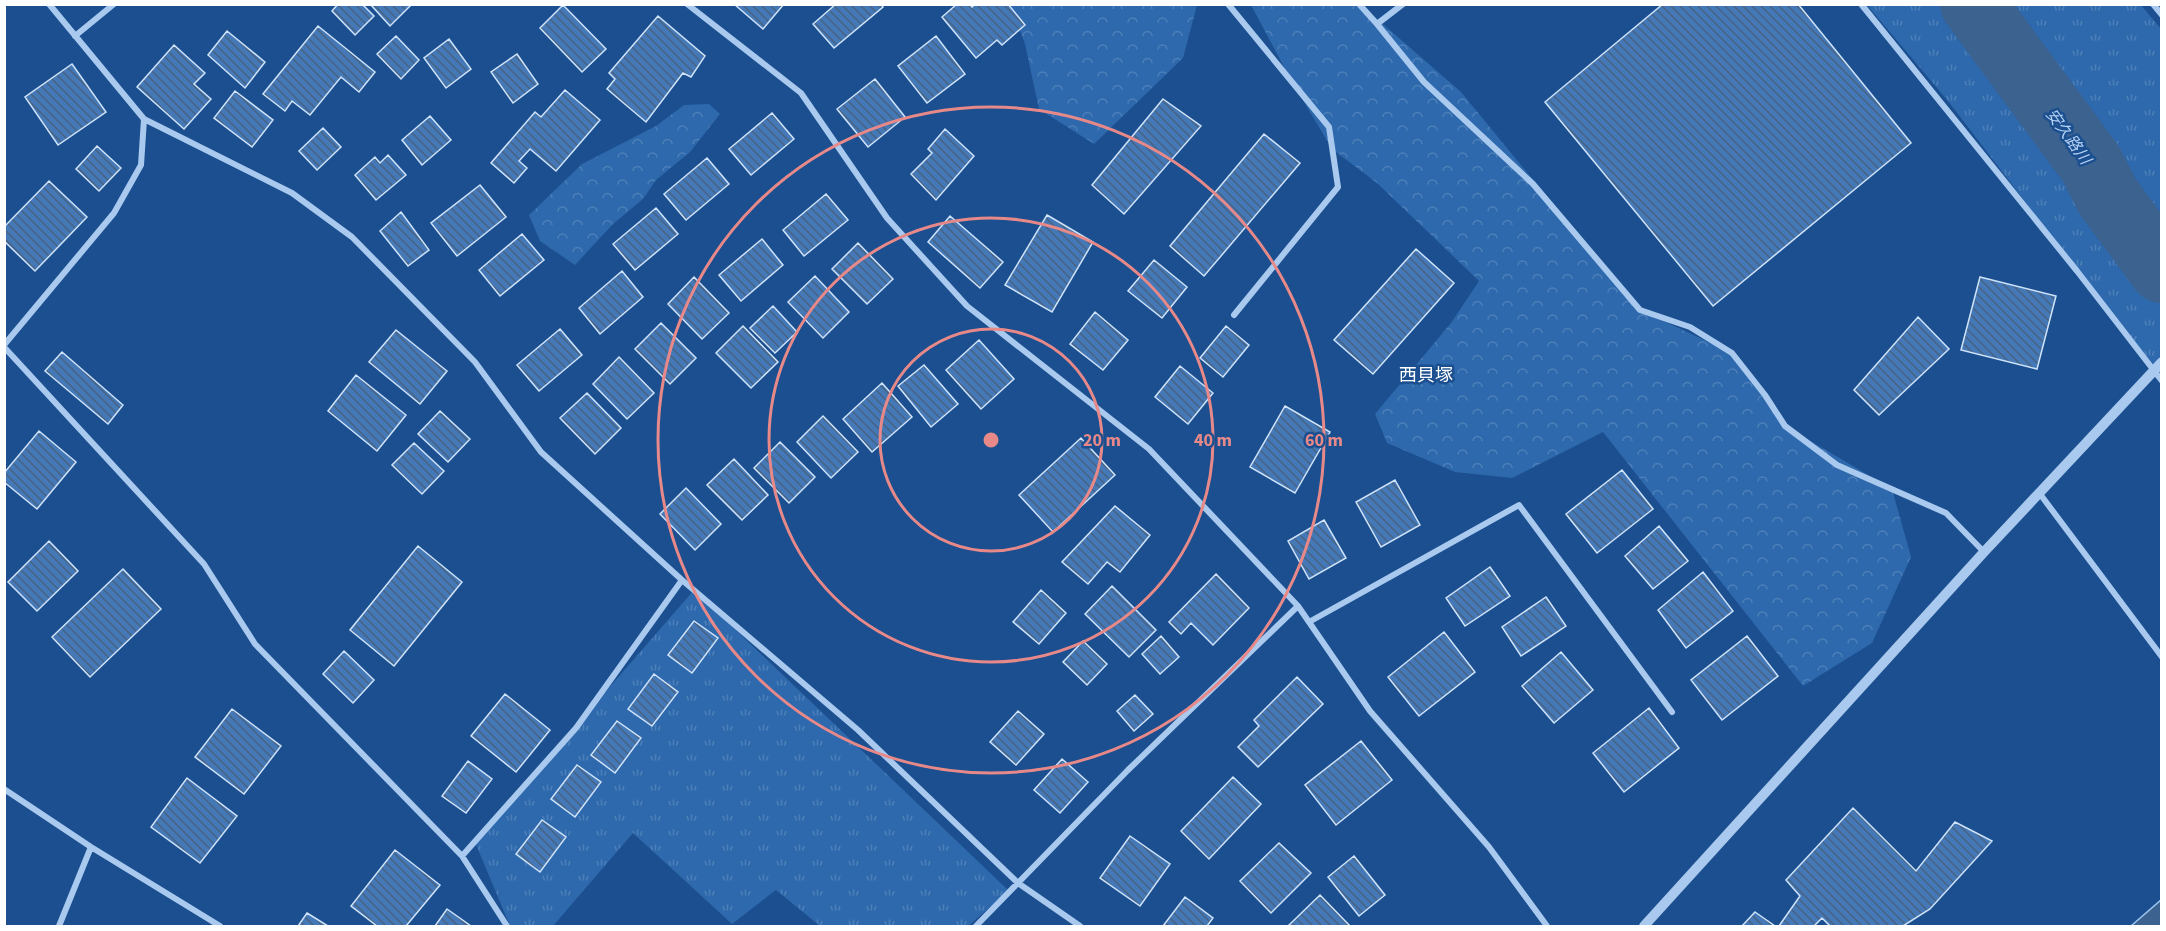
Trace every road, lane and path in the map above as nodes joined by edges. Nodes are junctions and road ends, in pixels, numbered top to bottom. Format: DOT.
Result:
graph roads {
  1 [pos="49,4"];
  2 [pos="114,4"];
  3 [pos="687,4"];
  4 [pos="1228,4"];
  5 [pos="1359,4"];
  6 [pos="1403,4"];
  7 [pos="1861,4"];
  8 [pos="2153,4"];
  9 [pos="2162,15"];
  10 [pos="1377,24"];
  11 [pos="75,36"];
  12 [pos="144,119"];
  13 [pos="1234,315"];
  14 [pos="4,346"];
  15 [pos="2158,367"];
  16 [pos="2162,381"];
  17 [pos="2040,494"];
  18 [pos="1984,552"];
  19 [pos="682,580"];
  20 [pos="1298,606"];
  21 [pos="1309,622"];
  22 [pos="2162,657"];
  23 [pos="1672,712"];
  24 [pos="4,789"];
  25 [pos="91,847"];
  26 [pos="462,856"];
  27 [pos="1018,883"];
  28 [pos="59,927"];
  29 [pos="220,927"];
  30 [pos="507,927"];
  31 [pos="976,927"];
  32 [pos="1080,927"];
  33 [pos="1547,927"];
  34 [pos="1644,927"];
  1 -- 11 [label="street"];
  2 -- 11 [label="street"];
  3 -- 20 [label="street"];
  4 -- 13 [label="street"];
  5 -- 10 [label="street"];
  6 -- 10 [label="street"];
  7 -- 15 [label="street"];
  8 -- 9 [label="street"];
  10 -- 18 [label="street"];
  11 -- 12 [label="street"];
  12 -- 14 [label="street"];
  12 -- 19 [label="street"];
  14 -- 26 [label="street"];
  15 -- 16 [label="street"];
  15 -- 17 [label="street"];
  17 -- 18 [label="street"];
  17 -- 22 [label="street"];
  18 -- 34 [label="street"];
  19 -- 26 [label="street"];
  19 -- 27 [label="street"];
  20 -- 21 [label="street"];
  20 -- 27 [label="street"];
  21 -- 23 [label="street"];
  21 -- 33 [label="street"];
  24 -- 25 [label="street"];
  25 -- 28 [label="street"];
  25 -- 29 [label="street"];
  26 -- 30 [label="street"];
  27 -- 31 [label="street"];
  27 -- 32 [label="street"];
}
